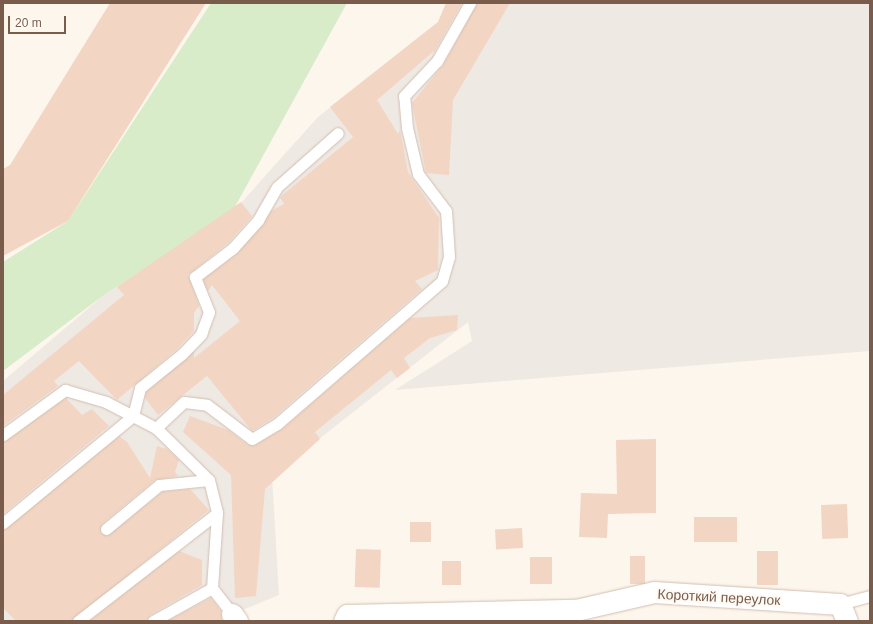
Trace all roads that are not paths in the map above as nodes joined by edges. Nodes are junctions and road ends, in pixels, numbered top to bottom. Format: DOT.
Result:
graph roads {
  1 [pos="470,3"];
  2 [pos="338,133"];
  3 [pos="133,416"];
  4 [pos="156,428"];
  5 [pos="3,435"];
  6 [pos="209,480"];
  7 [pos="217,513"];
  8 [pos="3,523"];
  9 [pos="106,529"];
  10 [pos="212,588"];
  11 [pos="870,596"];
  12 [pos="844,612"];
  13 [pos="565,615"];
  14 [pos="235,618"];
  15 [pos="78,621"];
  16 [pos="153,621"];
  17 [pos="344,621"];
  1 -- 4 [label="lane"];
  2 -- 3 [label="lane"];
  3 -- 4 [label="lane"];
  3 -- 5 [label="lane"];
  3 -- 8 [label="lane"];
  4 -- 6 [label="lane"];
  6 -- 7 [label="lane"];
  6 -- 9 [label="lane"];
  7 -- 10 [label="lane"];
  7 -- 15 [label="lane"];
  10 -- 14 [label="lane"];
  10 -- 16 [label="lane"];
  11 -- 12 [label="lane"];
  12 -- 13 [label="street, Короткий переулок"];
  13 -- 17 [label="street, Короткий переулок"];
}
